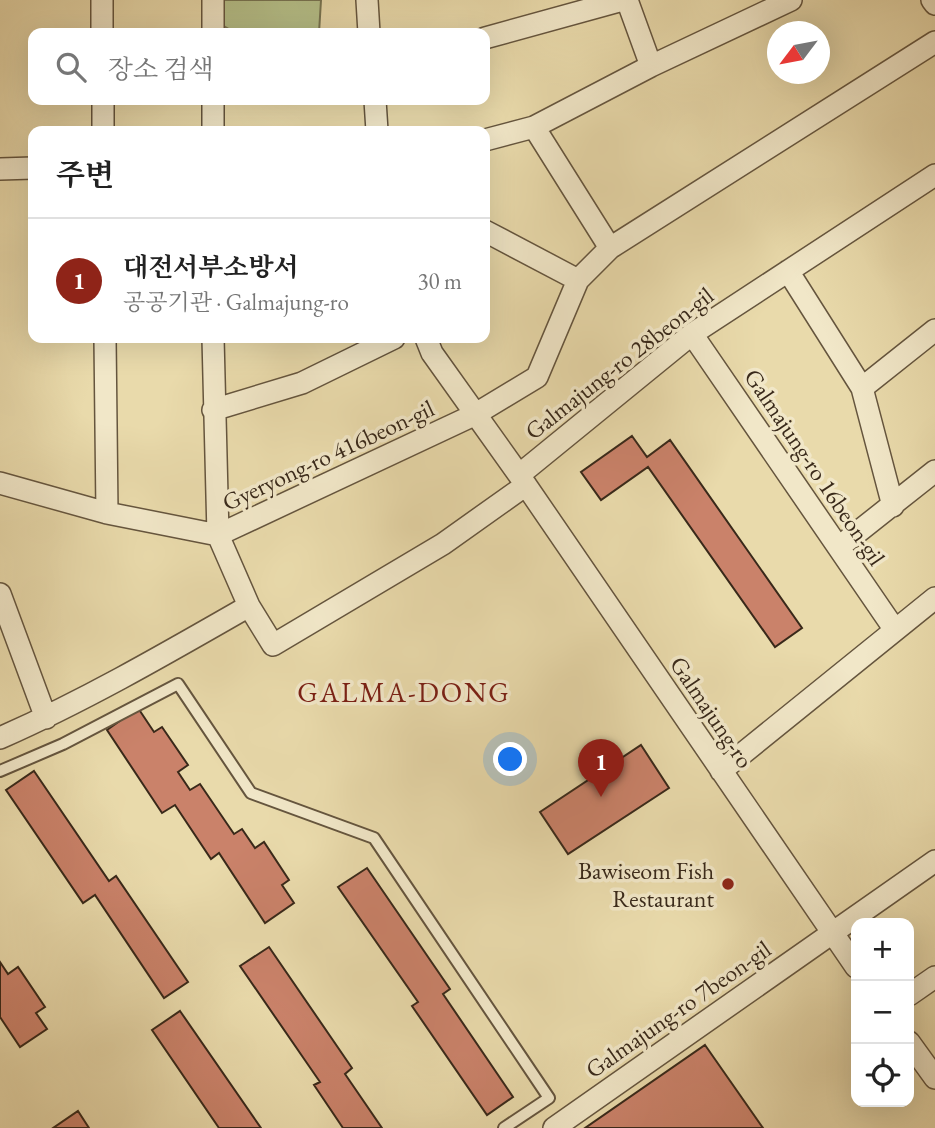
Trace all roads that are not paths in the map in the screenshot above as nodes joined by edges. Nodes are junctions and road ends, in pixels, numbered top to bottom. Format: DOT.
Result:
graph roads {
  1 [pos="102,0"];
  2 [pos="213,0"];
  3 [pos="367,0"];
  4 [pos="625,0"];
  5 [pos="791,0"];
  6 [pos="102,28"];
  7 [pos="213,28"];
  8 [pos="369,28"];
  9 [pos="490,37"];
  10 [pos="935,42"];
  11 [pos="651,66"];
  12 [pos="103,105"];
  13 [pos="213,105"];
  14 [pos="375,105"];
  15 [pos="103,126"];
  16 [pos="213,126"];
  17 [pos="377,126"];
  18 [pos="534,127"];
  19 [pos="490,139"];
  20 [pos="0,169"];
  21 [pos="28,169"];
  22 [pos="935,175"];
  23 [pos="490,234"];
  24 [pos="610,248"];
  25 [pos="788,271"];
  26 [pos="578,280"];
  27 [pos="935,330"];
  28 [pos="692,334"];
  29 [pos="105,343"];
  30 [pos="213,343"];
  31 [pos="384,343"];
  32 [pos="428,343"];
  33 [pos="862,388"];
  34 [pos="213,410"];
  35 [pos="474,415"];
  36 [pos="935,471"];
  37 [pos="523,480"];
  38 [pos="0,483"];
  39 [pos="893,506"];
  40 [pos="107,513"];
  41 [pos="218,536"];
  42 [pos="839,547"];
  43 [pos="935,598"];
  44 [pos="1,599"];
  45 [pos="249,606"];
  46 [pos="895,630"];
  47 [pos="46,718"];
  48 [pos="0,738"];
  49 [pos="0,771"];
  50 [pos="721,771"];
  51 [pos="935,861"];
  52 [pos="833,933"];
  53 [pos="851,960"];
  54 [pos="935,977"];
  55 [pos="914,992"];
  56 [pos="910,1044"];
  57 [pos="935,1078"];
  58 [pos="504,1128"];
  59 [pos="554,1128"];
  1 -- 6 [label="street"];
  2 -- 7 [label="street"];
  3 -- 8 [label="street"];
  4 -- 9 [label="street"];
  4 -- 11 [label="street"];
  5 -- 11 [label="street"];
  10 -- 24 [label="street"];
  11 -- 18 [label="street"];
  12 -- 15 [label="street"];
  13 -- 16 [label="street"];
  14 -- 17 [label="street"];
  18 -- 19 [label="street"];
  18 -- 24 [label="street"];
  20 -- 21 [label="street"];
  22 -- 25 [label="street, Galmajung-ro 28beon-gil"];
  23 -- 26 [label="street"];
  24 -- 26 [label="street"];
  25 -- 28 [label="street, Galmajung-ro 28beon-gil"];
  25 -- 33 [label="street"];
  26 -- 35 [label="street, Gyeryong-ro 416beon-gil"];
  27 -- 33 [label="street"];
  28 -- 37 [label="street, Galmajung-ro 28beon-gil"];
  28 -- 42 [label="street, Galmajung-ro 16beon-gil"];
  29 -- 40 [label="street"];
  30 -- 34 [label="street"];
  31 -- 34 [label="street"];
  32 -- 35 [label="street, Galmajung-ro"];
  33 -- 39 [label="street"];
  34 -- 41 [label="street"];
  35 -- 37 [label="street, Galmajung-ro"];
  35 -- 41 [label="street, Gyeryong-ro 416beon-gil"];
  36 -- 39 [label="street"];
  37 -- 45 [label="street"];
  37 -- 50 [label="street, Galmajung-ro"];
  38 -- 40 [label="street, Gyeryong-ro 416beon-gil"];
  39 -- 42 [label="street"];
  40 -- 41 [label="street, Gyeryong-ro 416beon-gil"];
  41 -- 45 [label="street"];
  42 -- 46 [label="street, Galmajung-ro 16beon-gil"];
  43 -- 46 [label="street"];
  44 -- 47 [label="street"];
  45 -- 47 [label="street"];
  46 -- 50 [label="street"];
  47 -- 48 [label="street"];
  49 -- 58 [label="lane"];
  50 -- 52 [label="street, Galmajung-ro"];
  51 -- 52 [label="street, Galmajung-ro 7beon-gil"];
  52 -- 53 [label="street, Galmajung-ro"];
  52 -- 59 [label="street, Galmajung-ro 7beon-gil"];
  54 -- 55 [label="street"];
  56 -- 57 [label="street"];
}
